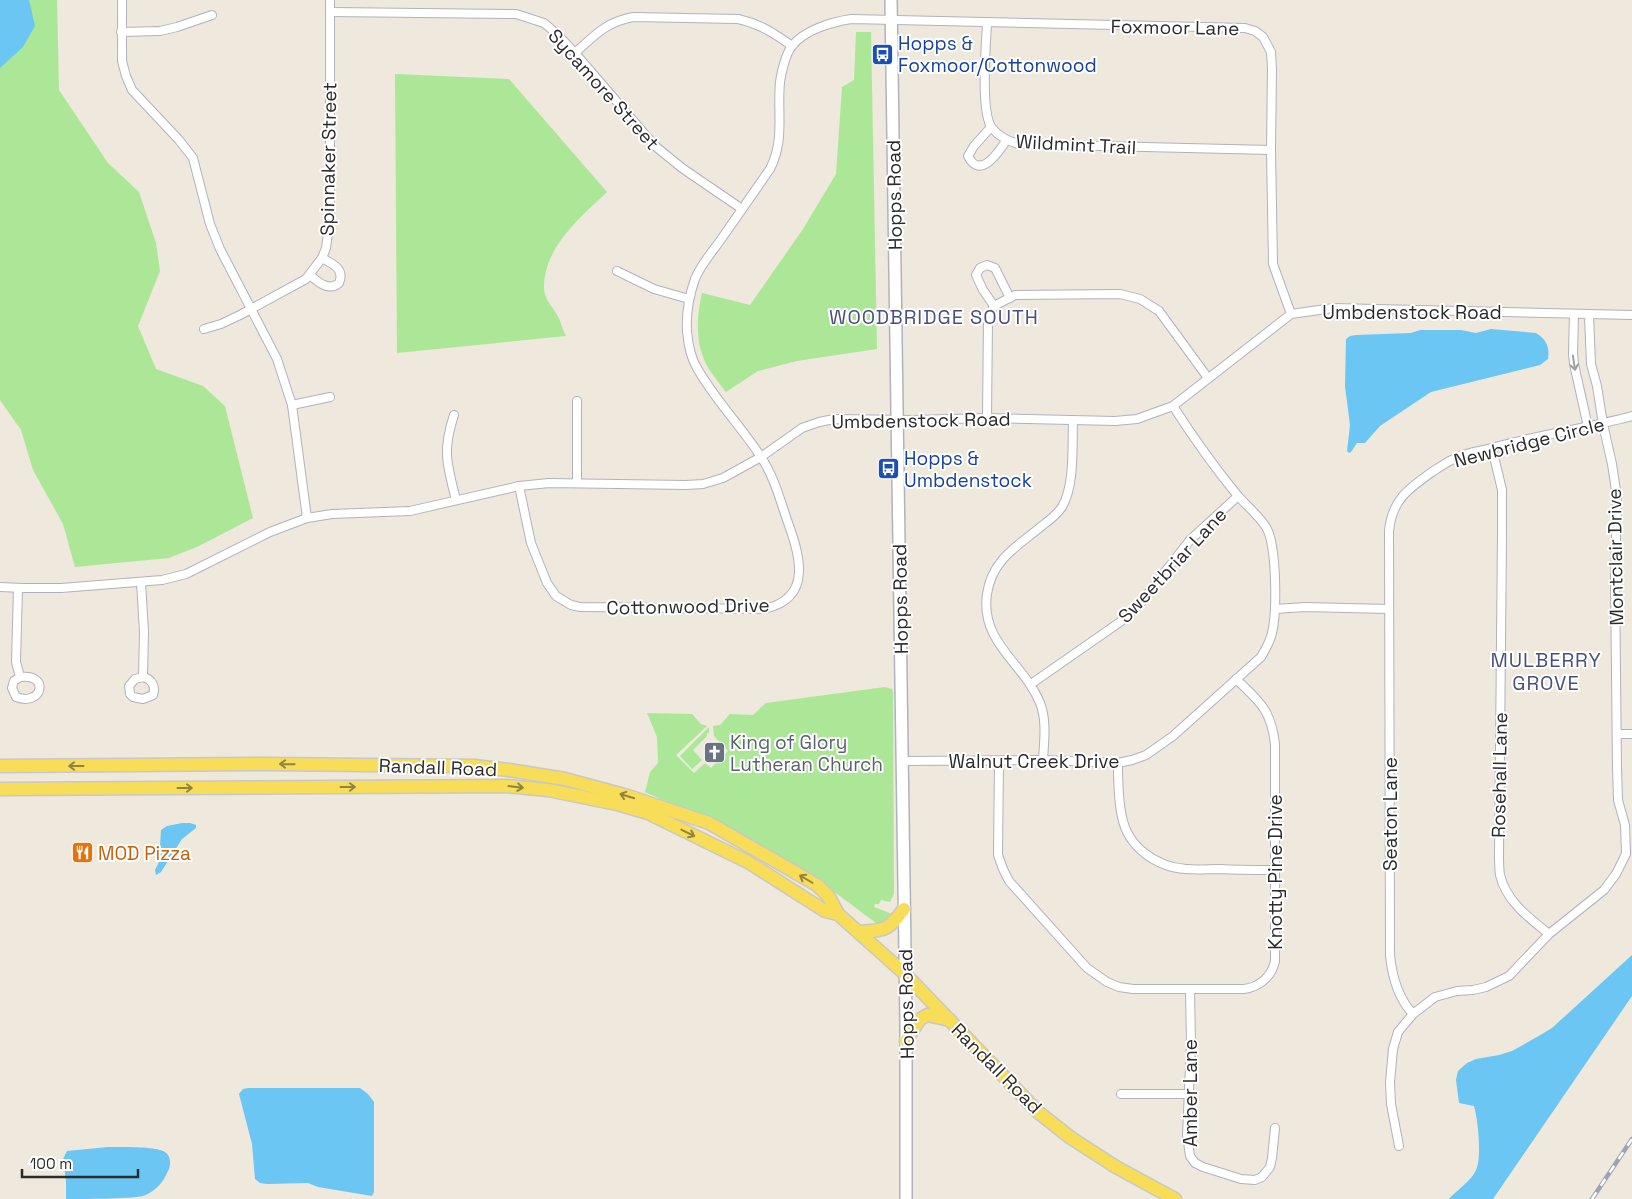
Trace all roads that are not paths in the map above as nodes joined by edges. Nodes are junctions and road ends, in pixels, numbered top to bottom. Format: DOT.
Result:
graph roads {
  1 [pos="122,0"];
  2 [pos="330,0"];
  3 [pos="892,0"];
  4 [pos="330,12"];
  5 [pos="212,15"];
  6 [pos="892,21"];
  7 [pos="987,23"];
  8 [pos="121,32"];
  9 [pos="792,46"];
  10 [pos="576,52"];
  11 [pos="991,127"];
  12 [pos="1006,141"];
  13 [pos="1271,150"];
  14 [pos="742,209"];
  15 [pos="322,258"];
  16 [pos="617,271"];
  17 [pos="310,275"];
  18 [pos="1010,298"];
  19 [pos="689,299"];
  20 [pos="994,306"];
  21 [pos="252,308"];
  22 [pos="1291,314"];
  23 [pos="1574,314"];
  24 [pos="1589,315"];
  25 [pos="1632,315"];
  26 [pos="204,329"];
  27 [pos="1208,378"];
  28 [pos="330,397"];
  29 [pos="577,401"];
  30 [pos="292,405"];
  31 [pos="1173,406"];
  32 [pos="454,415"];
  33 [pos="1632,416"];
  34 [pos="987,418"];
  35 [pos="897,419"];
  36 [pos="1072,421"];
  37 [pos="1602,424"];
  38 [pos="1588,426"];
  39 [pos="1492,448"];
  40 [pos="761,457"];
  41 [pos="577,483"];
  42 [pos="519,486"];
  43 [pos="1238,496"];
  44 [pos="456,500"];
  45 [pos="307,518"];
  46 [pos="141,582"];
  47 [pos="0,587"];
  48 [pos="18,588"];
  49 [pos="1275,609"];
  50 [pos="1389,609"];
  51 [pos="20,677"];
  52 [pos="144,677"];
  53 [pos="1236,679"];
  54 [pos="1031,684"];
  55 [pos="1617,734"];
  56 [pos="1632,734"];
  57 [pos="1043,760"];
  58 [pos="902,761"];
  59 [pos="999,761"];
  60 [pos="1118,763"];
  61 [pos="0,766"];
  62 [pos="0,788"];
  63 [pos="1274,870"];
  64 [pos="904,909"];
  65 [pos="838,914"];
  66 [pos="858,932"];
  67 [pos="1549,934"];
  68 [pos="905,974"];
  69 [pos="1190,989"];
  70 [pos="1413,1014"];
  71 [pos="950,1020"];
  72 [pos="906,1041"];
  73 [pos="1121,1094"];
  74 [pos="1188,1094"];
  75 [pos="1275,1128"];
  76 [pos="1399,1146"];
  77 [pos="906,1199"];
  78 [pos="1175,1199"];
  1 -- 8 [label="street"];
  2 -- 4 [label="street, Spinnaker Street"];
  3 -- 6 [label="main road, Hopps Road"];
  4 -- 10 [label="street, Sycamore Street"];
  4 -- 15 [label="street, Spinnaker Street"];
  5 -- 8 [label="street"];
  6 -- 7 [label="street, Foxmoor Lane"];
  6 -- 9 [label="street"];
  6 -- 35 [label="main road, Hopps Road"];
  7 -- 11 [label="street, Wildmint Trail"];
  7 -- 13 [label="street, Foxmoor Lane"];
  8 -- 21 [label="street"];
  9 -- 10 [label="street"];
  9 -- 14 [label="street, Cottonwood Drive"];
  10 -- 14 [label="street, Sycamore Street"];
  11 -- 12 [label="street, Wildmint Trail"];
  11 -- 12 [label="street"];
  12 -- 13 [label="street, Wildmint Trail"];
  13 -- 22 [label="street, Foxmoor Lane"];
  14 -- 19 [label="street, Cottonwood Drive"];
  15 -- 17 [label="street, Spinnaker Street"];
  15 -- 17 [label="street"];
  16 -- 19 [label="street"];
  17 -- 21 [label="street, Spinnaker Street"];
  18 -- 20 [label="street"];
  18 -- 20 [label="street"];
  18 -- 27 [label="street"];
  19 -- 40 [label="street, Cottonwood Drive"];
  20 -- 34 [label="street"];
  21 -- 26 [label="street, Spinnaker Street"];
  21 -- 30 [label="street"];
  22 -- 23 [label="street, Umbdenstock Road"];
  22 -- 27 [label="street, Umbdenstock Road"];
  23 -- 24 [label="street, Umbdenstock Road"];
  23 -- 38 [label="street, one-way"];
  24 -- 25 [label="street, Umbdenstock Road"];
  24 -- 37 [label="street, Montclair Drive"];
  27 -- 31 [label="street, Umbdenstock Road"];
  28 -- 30 [label="street"];
  29 -- 41 [label="street"];
  30 -- 45 [label="street"];
  31 -- 36 [label="street, Umbdenstock Road"];
  31 -- 43 [label="street, Walnut Creek Drive"];
  32 -- 44 [label="street"];
  33 -- 37 [label="street, Newbridge Circle"];
  34 -- 35 [label="street, Umbdenstock Road"];
  34 -- 36 [label="street, Umbdenstock Road"];
  35 -- 40 [label="street, Umbdenstock Road"];
  35 -- 58 [label="main road, Hopps Road"];
  36 -- 54 [label="street"];
  37 -- 38 [label="street, Newbridge Circle"];
  37 -- 55 [label="street, Montclair Drive"];
  38 -- 39 [label="street, Newbridge Circle"];
  39 -- 50 [label="street, Newbridge Circle"];
  39 -- 67 [label="street, Rosehall Lane"];
  40 -- 41 [label="street, Umbdenstock Road"];
  40 -- 42 [label="street, Cottonwood Drive"];
  41 -- 42 [label="street, Umbdenstock Road"];
  42 -- 44 [label="street, Umbdenstock Road"];
  43 -- 49 [label="street, Walnut Creek Drive"];
  43 -- 54 [label="street, Sweetbriar Lane"];
  44 -- 45 [label="street, Umbdenstock Road"];
  45 -- 46 [label="street, Umbdenstock Road"];
  46 -- 48 [label="street, Umbdenstock Road"];
  46 -- 52 [label="street"];
  47 -- 48 [label="street, Umbdenstock Road"];
  48 -- 51 [label="street"];
  49 -- 50 [label="street"];
  49 -- 53 [label="street, Walnut Creek Drive"];
  50 -- 70 [label="street, Seaton Lane"];
  53 -- 60 [label="street, Walnut Creek Drive"];
  53 -- 63 [label="street, Knotty Pine Drive"];
  54 -- 57 [label="street"];
  55 -- 56 [label="street"];
  55 -- 67 [label="street, Montclair Drive"];
  57 -- 59 [label="street, Walnut Creek Drive"];
  57 -- 60 [label="street, Walnut Creek Drive"];
  58 -- 59 [label="street, Walnut Creek Drive"];
  58 -- 64 [label="main road, Hopps Road"];
  59 -- 69 [label="street, Knotty Pine Drive"];
  60 -- 63 [label="street"];
  65 -- 61 [label="main road, Randall Road, one-way"];
  62 -- 65 [label="main road, Randall Road, one-way"];
  63 -- 69 [label="street, Knotty Pine Drive"];
  64 -- 66 [label="main road"];
  64 -- 68 [label="main road, Hopps Road"];
  65 -- 66 [label="main road, Randall Road"];
  66 -- 68 [label="main road, Randall Road"];
  67 -- 70 [label="street, Montclair Drive"];
  68 -- 71 [label="main road, Randall Road"];
  68 -- 72 [label="main road, Hopps Road"];
  69 -- 74 [label="street, Amber Lane"];
  70 -- 76 [label="street, Montclair Drive"];
  71 -- 72 [label="main road"];
  71 -- 78 [label="main road, Randall Road"];
  72 -- 77 [label="main road, Hopps Road"];
  73 -- 74 [label="street"];
  74 -- 75 [label="street, Amber Lane"];
}
